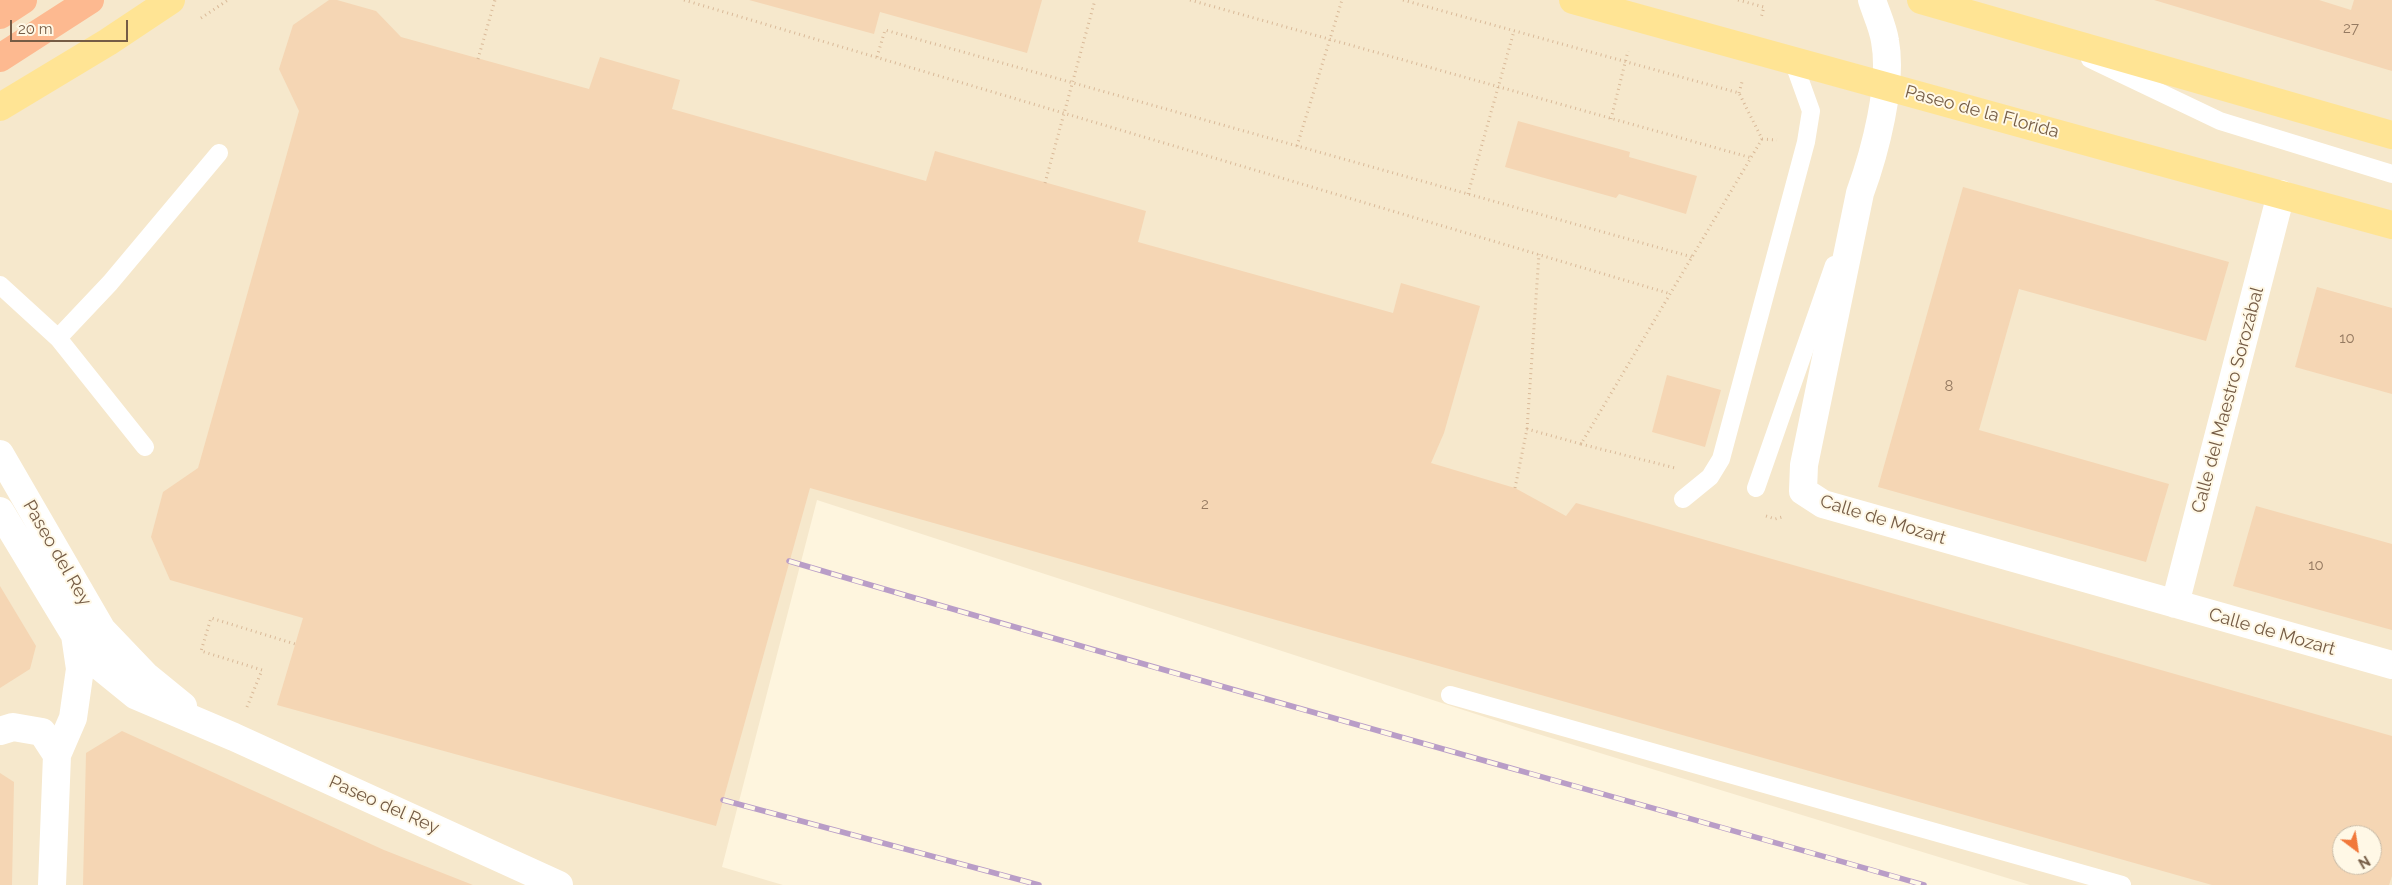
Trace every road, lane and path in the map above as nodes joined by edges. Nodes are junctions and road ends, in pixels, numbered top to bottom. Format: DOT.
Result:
graph roads {
  1 [pos="23,0"];
  2 [pos="90,0"];
  3 [pos="171,0"];
  4 [pos="495,0"];
  5 [pos="686,0"];
  6 [pos="1094,0"];
  7 [pos="1190,0"];
  8 [pos="1342,0"];
  9 [pos="1573,0"];
  10 [pos="1872,0"];
  11 [pos="1921,0"];
  12 [pos="0,15"];
  13 [pos="1636,18"];
  14 [pos="1514,31"];
  15 [pos="2035,32"];
  16 [pos="1330,39"];
  17 [pos="877,57"];
  18 [pos="0,58"];
  19 [pos="478,58"];
  20 [pos="1793,61"];
  21 [pos="1072,82"];
  22 [pos="1888,86"];
  23 [pos="1498,87"];
  24 [pos="0,107"];
  25 [pos="1064,113"];
  26 [pos="1611,118"];
  27 [pos="2392,135"];
  28 [pos="1762,138"];
  29 [pos="1297,146"];
  30 [pos="218,153"];
  31 [pos="1752,158"];
  32 [pos="2392,174"];
  33 [pos="1045,183"];
  34 [pos="1860,192"];
  35 [pos="1468,194"];
  36 [pos="2280,194"];
  37 [pos="2392,225"];
  38 [pos="1539,254"];
  39 [pos="1692,257"];
  40 [pos="0,285"];
  41 [pos="1671,294"];
  42 [pos="58,338"];
  43 [pos="1527,429"];
  44 [pos="146,447"];
  45 [pos="0,454"];
  46 [pos="1515,488"];
  47 [pos="1756,488"];
  48 [pos="1683,499"];
  49 [pos="0,511"];
  50 [pos="2175,604"];
  51 [pos="75,635"];
  52 [pos="295,644"];
  53 [pos="2392,665"];
  54 [pos="1450,695"];
  55 [pos="247,707"];
  56 [pos="209,727"];
  57 [pos="0,732"];
  58 [pos="57,755"];
  59 [pos="52,885"];
  60 [pos="559,885"];
  61 [pos="2122,885"];
  1 -- 12 [label="highway"];
  2 -- 18 [label="highway"];
  3 -- 24 [label="main road"];
  4 -- 19 [label="path"];
  5 -- 17 [label="path"];
  6 -- 21 [label="path"];
  7 -- 16 [label="path"];
  8 -- 16 [label="path"];
  9 -- 13 [label="main road, Paseo de la Florida"];
  10 -- 22 [label="street, Calle de Mozart"];
  11 -- 15 [label="main road"];
  13 -- 20 [label="main road, Paseo de la Florida"];
  13 -- 26 [label="path"];
  14 -- 23 [label="path"];
  15 -- 27 [label="main road"];
  15 -- 32 [label="lane"];
  16 -- 23 [label="path"];
  16 -- 29 [label="path"];
  17 -- 21 [label="path"];
  17 -- 25 [label="path"];
  20 -- 22 [label="main road, Paseo de la Florida"];
  20 -- 48 [label="lane"];
  21 -- 25 [label="path"];
  21 -- 29 [label="path"];
  22 -- 34 [label="street, Calle de Mozart"];
  22 -- 36 [label="main road, Paseo de la Florida"];
  23 -- 26 [label="path"];
  23 -- 35 [label="path"];
  25 -- 33 [label="path"];
  25 -- 38 [label="path"];
  26 -- 31 [label="path"];
  28 -- 31 [label="path"];
  29 -- 35 [label="path"];
  30 -- 42 [label="lane"];
  31 -- 39 [label="path"];
  34 -- 47 [label="lane"];
  34 -- 50 [label="street, Calle de Mozart"];
  35 -- 39 [label="path"];
  36 -- 37 [label="main road, Paseo de la Florida"];
  36 -- 50 [label="street, Calle del Maestro Sorozábal"];
  38 -- 41 [label="path"];
  38 -- 43 [label="path"];
  39 -- 41 [label="path"];
  40 -- 42 [label="lane"];
  41 -- 43 [label="path"];
  42 -- 44 [label="lane"];
  43 -- 46 [label="path"];
  45 -- 56 [label="street, Paseo del Rey"];
  49 -- 51 [label="street, Paseo del Rey"];
  50 -- 53 [label="street, Calle de Mozart"];
  51 -- 56 [label="street, Paseo del Rey"];
  51 -- 58 [label="street, Paseo del Rey"];
  52 -- 55 [label="path"];
  54 -- 61 [label="lane"];
  56 -- 60 [label="street, Paseo del Rey"];
  57 -- 58 [label="street"];
  58 -- 59 [label="street"];
}
